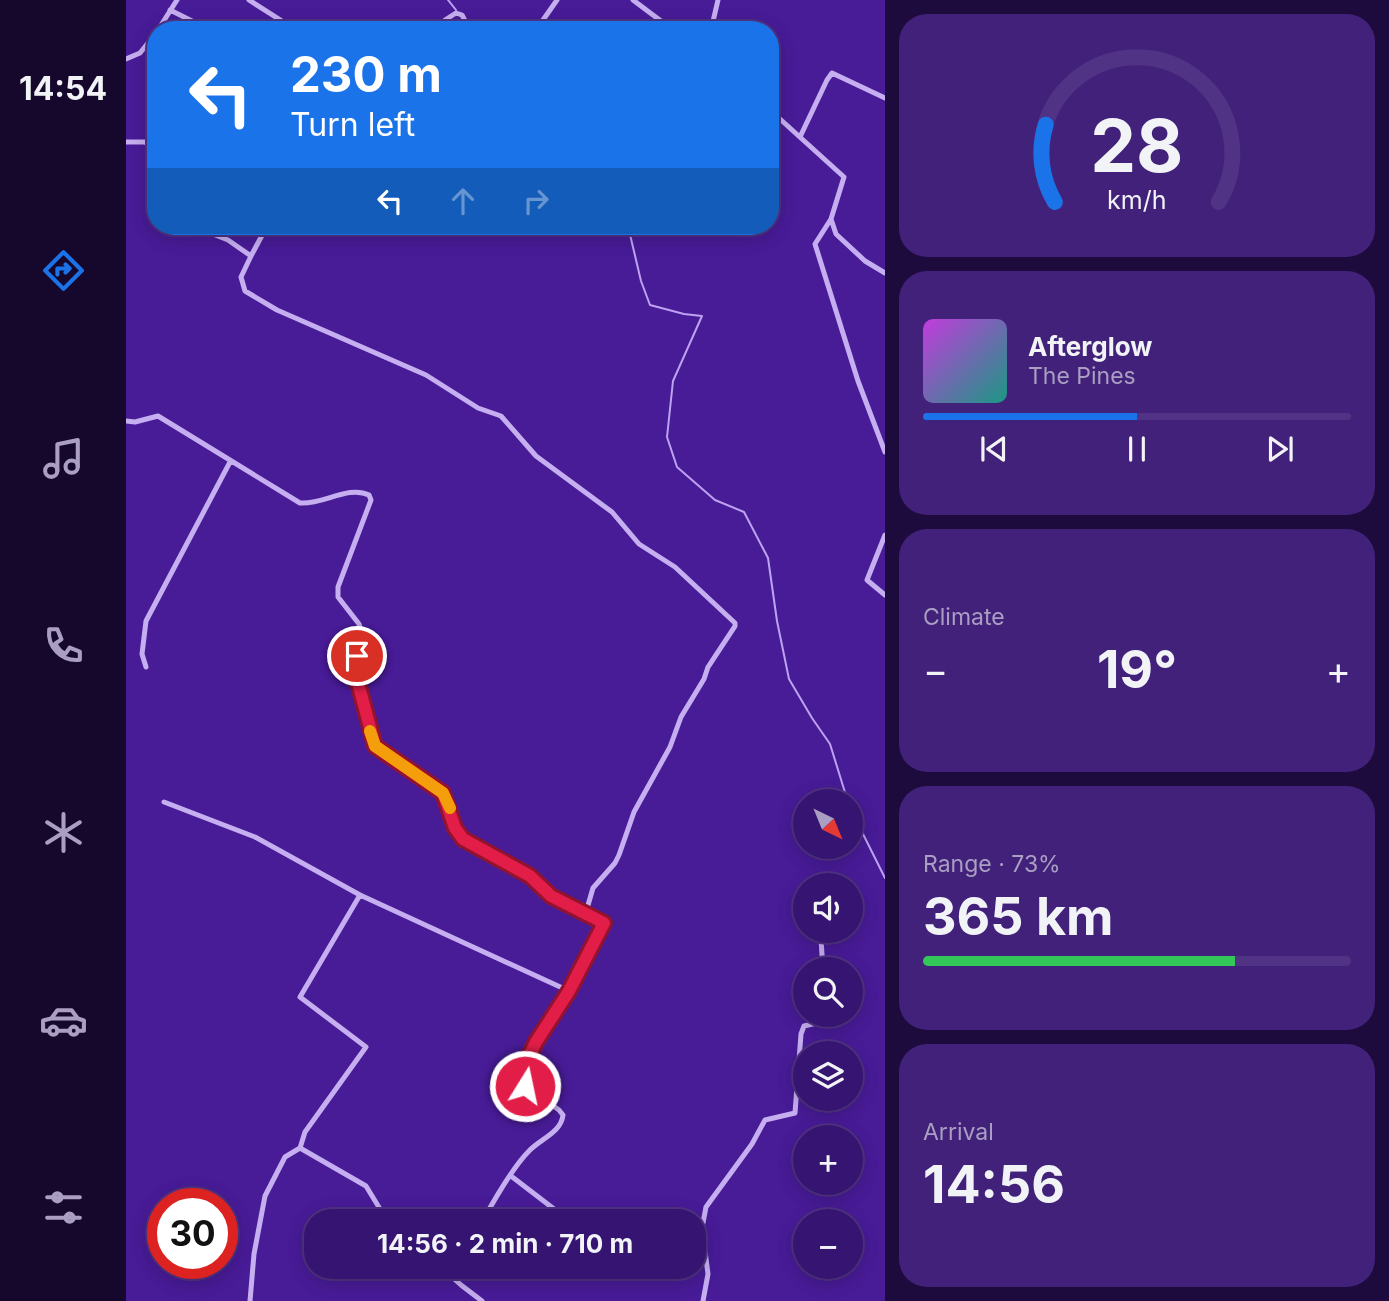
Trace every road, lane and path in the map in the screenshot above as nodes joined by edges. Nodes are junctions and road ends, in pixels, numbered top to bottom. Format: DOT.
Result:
graph roads {
  1 [pos="177,0"];
  2 [pos="249,0"];
  3 [pos="557,0"];
  4 [pos="633,0"];
  5 [pos="718,0"];
  6 [pos="170,10"];
  7 [pos="163,21"];
  8 [pos="192,21"];
  9 [pos="282,21"];
  10 [pos="444,21"];
  11 [pos="465,21"];
  12 [pos="542,21"];
  13 [pos="661,21"];
  14 [pos="713,21"];
  15 [pos="147,44"];
  16 [pos="126,59"];
  17 [pos="885,97"];
  18 [pos="779,118"];
  19 [pos="800,137"];
  20 [pos="126,142"];
  21 [pos="147,144"];
  22 [pos="831,219"];
  23 [pos="216,235"];
  24 [pos="262,235"];
  25 [pos="251,256"];
  26 [pos="885,272"];
  27 [pos="126,421"];
  28 [pos="885,452"];
  29 [pos="230,462"];
  30 [pos="885,535"];
  31 [pos="885,595"];
  32 [pos="146,667"];
  33 [pos="164,802"];
  34 [pos="360,895"];
  35 [pos="586,912"];
  36 [pos="569,991"];
  37 [pos="804,1027"];
  38 [pos="300,1148"];
  39 [pos="511,1176"];
  40 [pos="380,1209"];
  41 [pos="490,1209"];
  42 [pos="554,1209"];
  43 [pos="454,1279"];
  44 [pos="250,1301"];
  45 [pos="482,1301"];
  46 [pos="703,1301"];
  1 -- 6 [label="street"];
  2 -- 9 [label="street"];
  3 -- 12 [label="street"];
  4 -- 13 [label="street"];
  5 -- 14 [label="street"];
  6 -- 7 [label="street"];
  6 -- 8 [label="street"];
  10 -- 11 [label="street"];
  15 -- 16 [label="street"];
  17 -- 19 [label="street"];
  18 -- 19 [label="street"];
  19 -- 22 [label="street"];
  20 -- 21 [label="street"];
  22 -- 26 [label="street"];
  22 -- 28 [label="street"];
  23 -- 25 [label="street"];
  24 -- 25 [label="street"];
  25 -- 35 [label="street"];
  27 -- 29 [label="street"];
  29 -- 32 [label="street"];
  29 -- 35 [label="street"];
  30 -- 31 [label="street"];
  33 -- 34 [label="street"];
  34 -- 36 [label="street"];
  34 -- 38 [label="street"];
  35 -- 36 [label="street"];
  36 -- 39 [label="street"];
  37 -- 46 [label="street"];
  38 -- 40 [label="street"];
  38 -- 44 [label="street"];
  39 -- 41 [label="street"];
  39 -- 42 [label="street"];
  43 -- 45 [label="street"];
}
